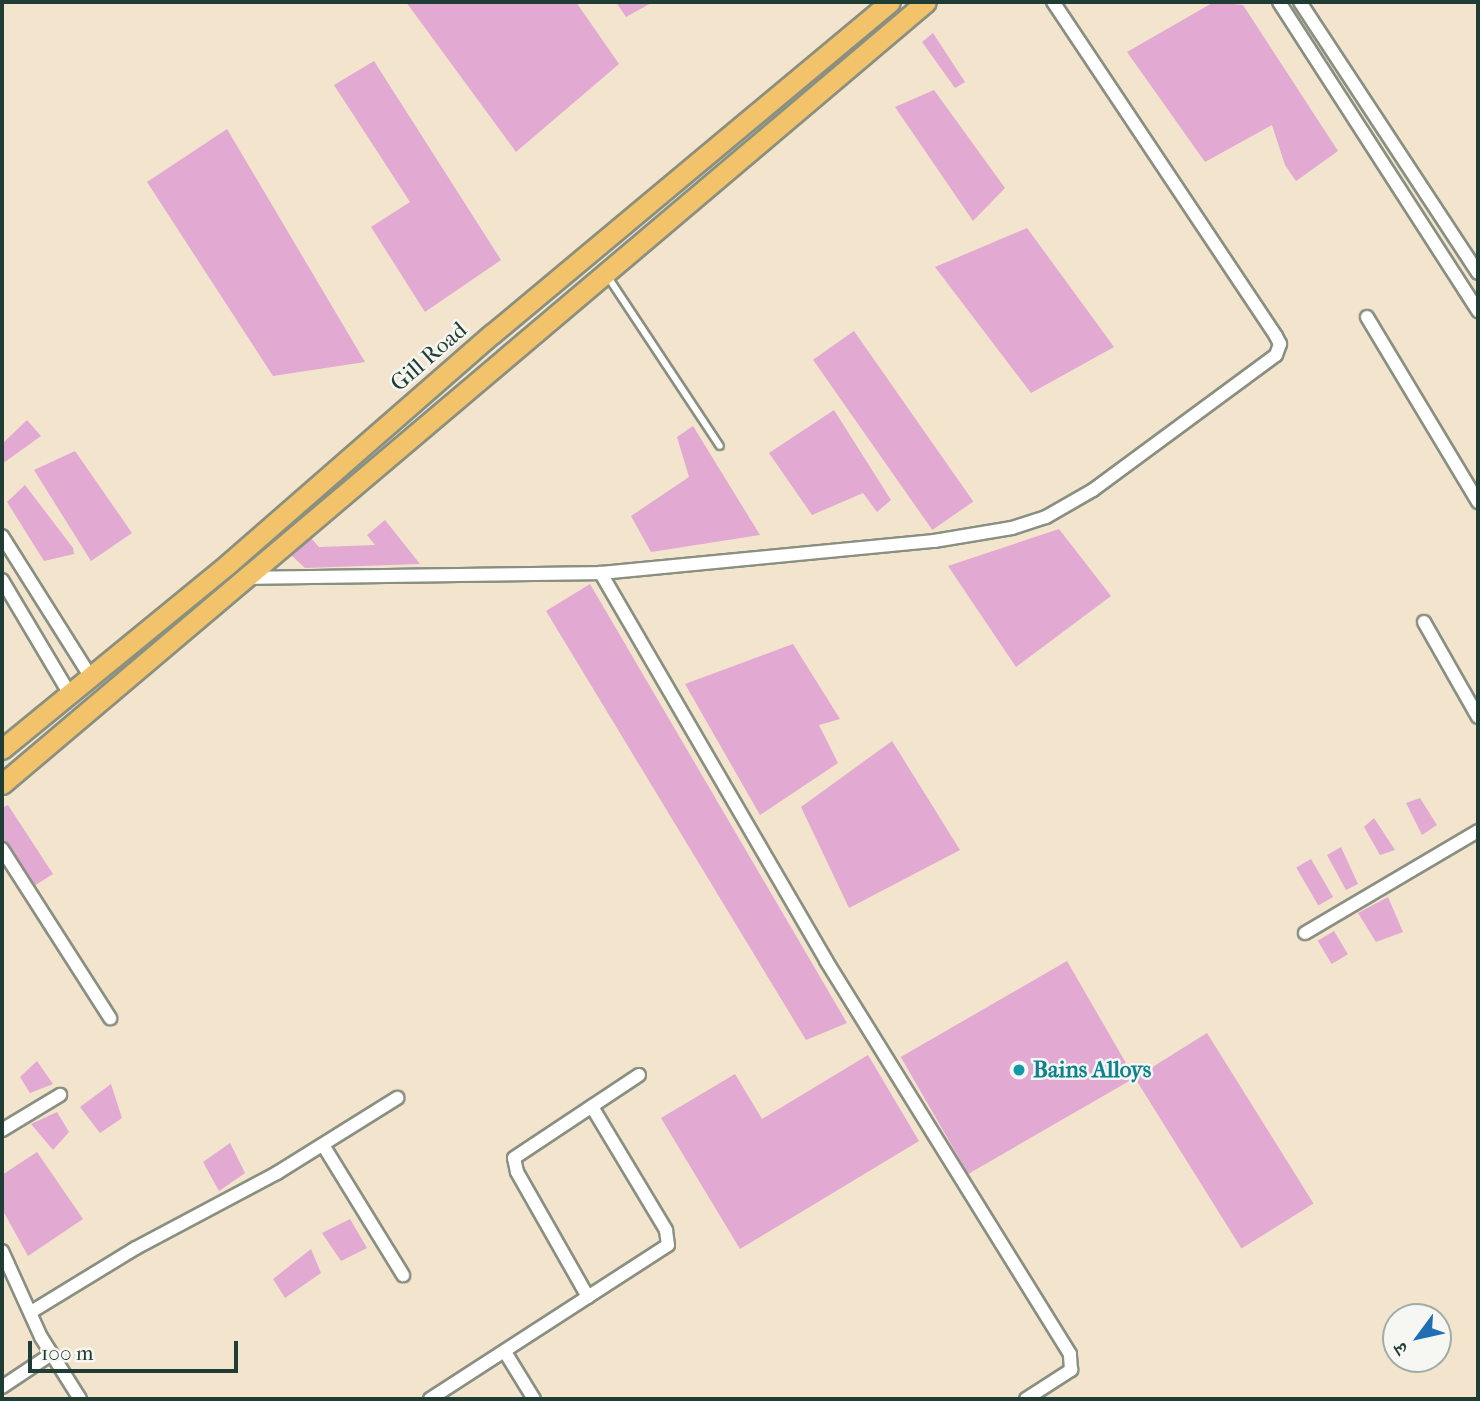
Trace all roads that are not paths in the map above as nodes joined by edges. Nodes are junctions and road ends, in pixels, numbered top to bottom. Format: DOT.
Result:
graph roads {
  1 [pos="890,2"];
  2 [pos="926,2"];
  3 [pos="1053,2"];
  4 [pos="1279,2"];
  5 [pos="1300,2"];
  6 [pos="1360,92"];
  7 [pos="1343,103"];
  8 [pos="1478,272"];
  9 [pos="605,273"];
  10 [pos="1478,312"];
  11 [pos="1367,317"];
  12 [pos="720,446"];
  13 [pos="1478,500"];
  14 [pos="2,536"];
  15 [pos="24,570"];
  16 [pos="601,573"];
  17 [pos="244,578"];
  18 [pos="3,581"];
  19 [pos="1424,622"];
  20 [pos="67,640"];
  21 [pos="46,654"];
  22 [pos="89,674"];
  23 [pos="68,691"];
  24 [pos="1478,718"];
  25 [pos="2,749"];
  26 [pos="2,784"];
  27 [pos="1478,831"];
  28 [pos="2,849"];
  29 [pos="1305,933"];
  30 [pos="110,1018"];
  31 [pos="639,1075"];
  32 [pos="60,1095"];
  33 [pos="397,1098"];
  34 [pos="592,1107"];
  35 [pos="2,1130"];
  36 [pos="323,1145"];
  37 [pos="2,1251"];
  38 [pos="403,1275"];
  39 [pos="588,1297"];
  40 [pos="31,1312"];
  41 [pos="505,1352"];
  42 [pos="50,1355"];
  43 [pos="2,1387"];
  44 [pos="80,1399"];
  45 [pos="430,1399"];
  46 [pos="534,1399"];
  47 [pos="1026,1399"];
  1 -- 22 [label="main road, Gill Road"];
  2 -- 9 [label="main road"];
  3 -- 16 [label="street"];
  4 -- 7 [label="street"];
  5 -- 6 [label="street"];
  6 -- 7 [label="street"];
  6 -- 8 [label="street"];
  7 -- 10 [label="street"];
  9 -- 12 [label="lane"];
  9 -- 17 [label="main road"];
  11 -- 13 [label="street"];
  14 -- 15 [label="street"];
  15 -- 18 [label="street"];
  15 -- 20 [label="street"];
  16 -- 17 [label="street"];
  16 -- 47 [label="street"];
  17 -- 26 [label="main road"];
  18 -- 21 [label="street"];
  19 -- 24 [label="street"];
  20 -- 21 [label="street"];
  20 -- 22 [label="street"];
  21 -- 23 [label="street"];
  22 -- 23 [label="main road, Gill Road"];
  23 -- 25 [label="main road, Gill Road"];
  27 -- 29 [label="street"];
  28 -- 30 [label="street"];
  31 -- 34 [label="street"];
  32 -- 35 [label="street"];
  33 -- 36 [label="street"];
  34 -- 39 [label="street"];
  34 -- 39 [label="street"];
  36 -- 38 [label="street"];
  36 -- 40 [label="street"];
  37 -- 40 [label="street"];
  39 -- 41 [label="street"];
  40 -- 42 [label="street"];
  41 -- 45 [label="street"];
  41 -- 46 [label="street"];
  42 -- 43 [label="street"];
  42 -- 44 [label="street"];
}
